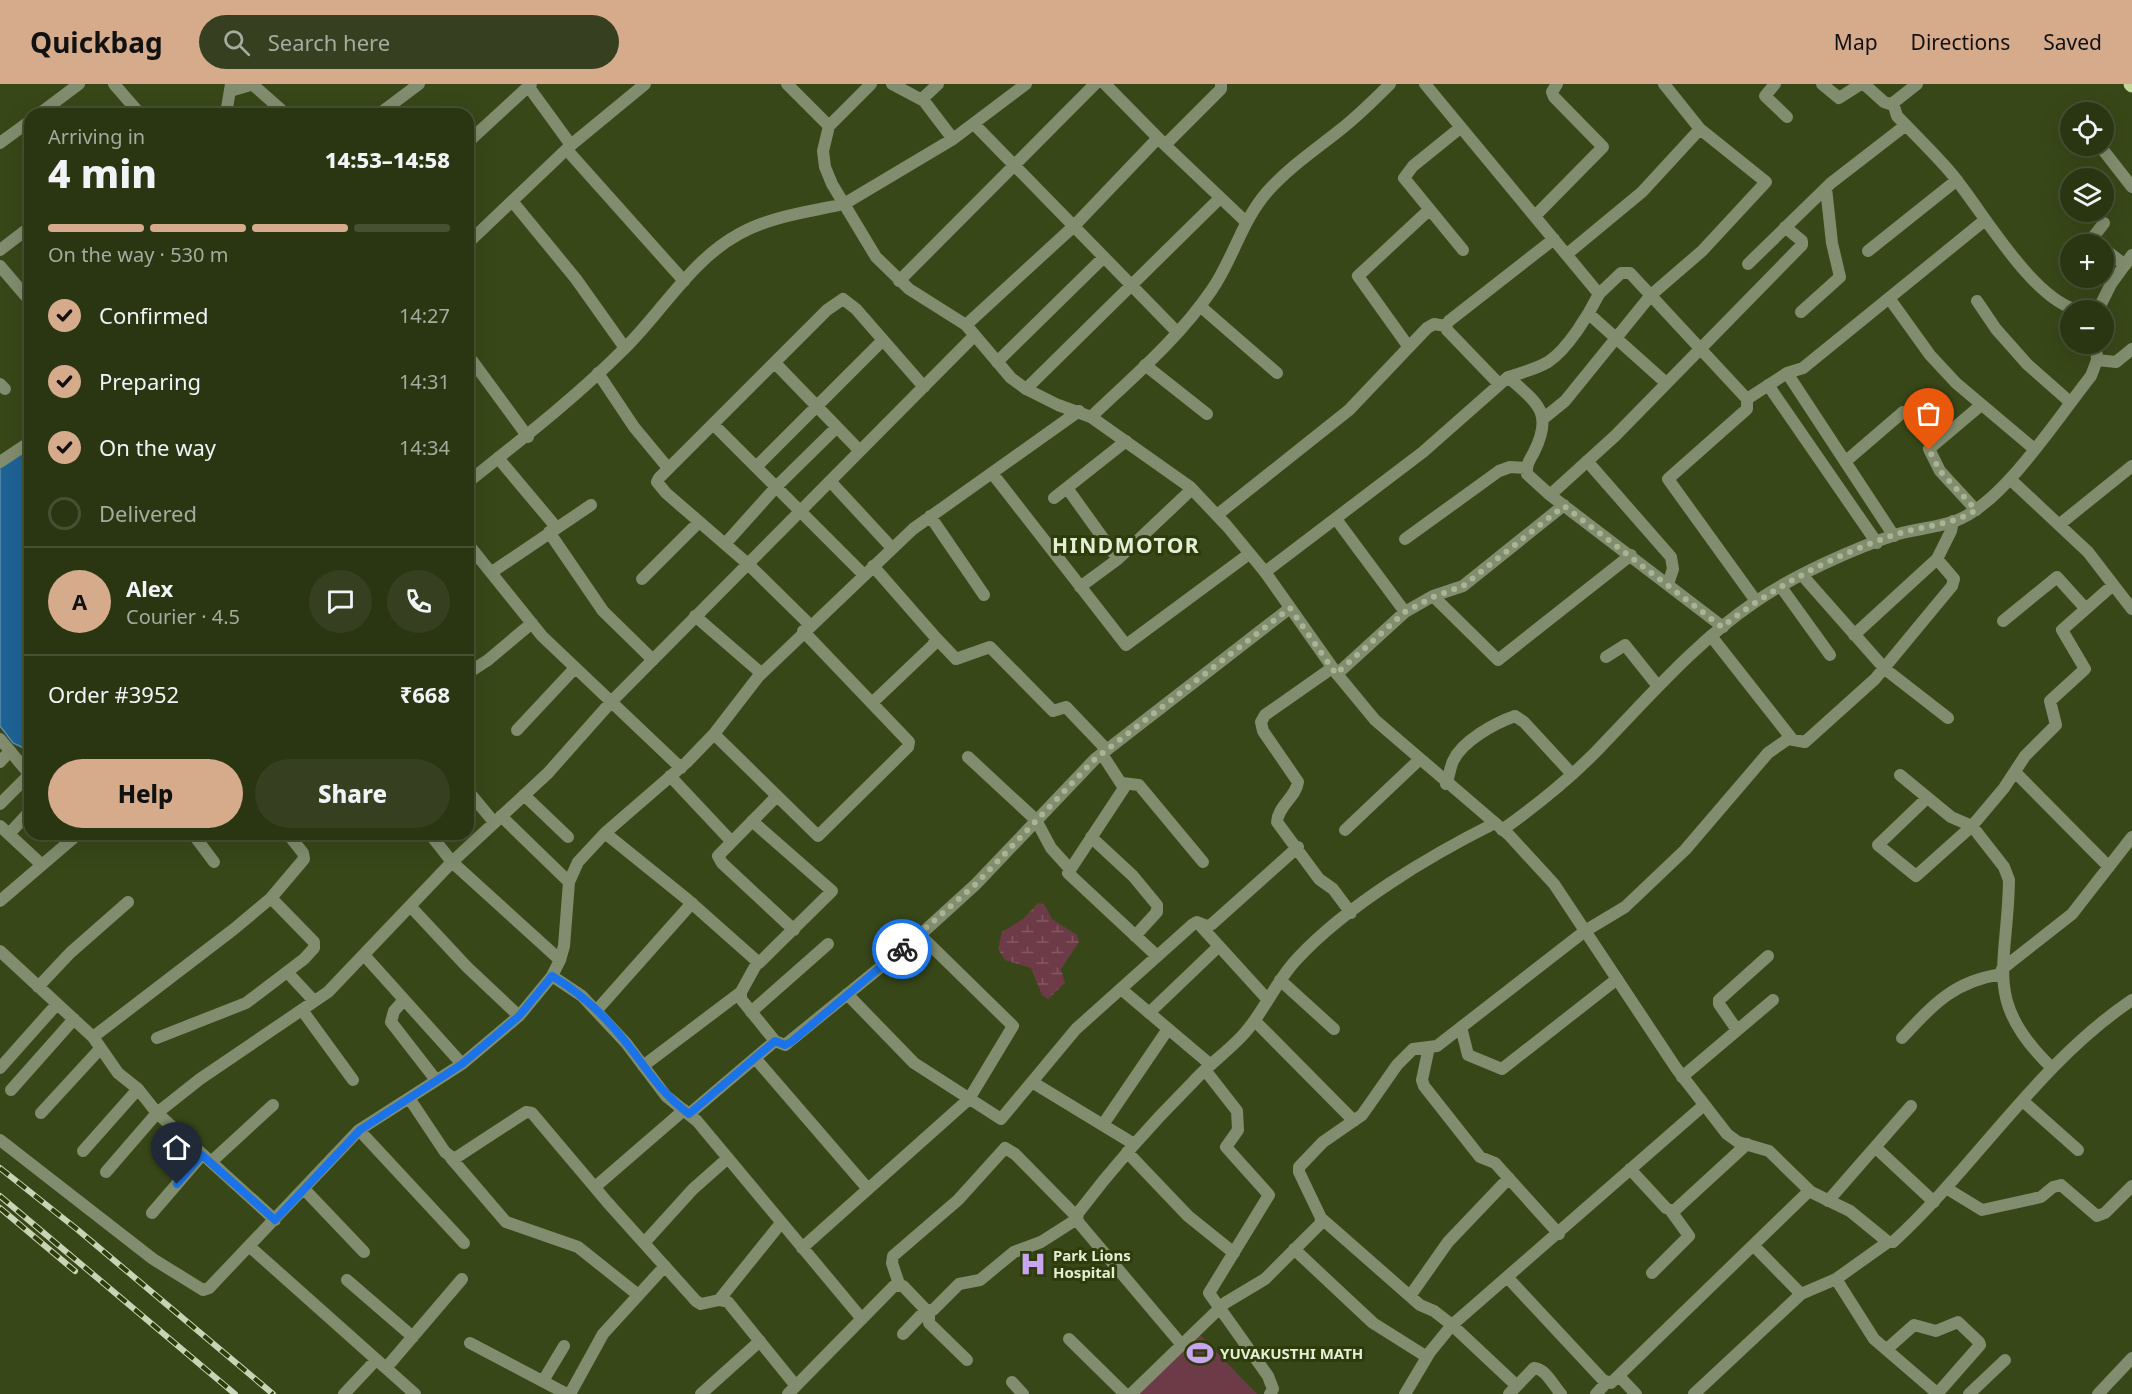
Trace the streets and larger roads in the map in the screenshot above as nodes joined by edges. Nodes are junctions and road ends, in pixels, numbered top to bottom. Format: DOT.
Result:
graph roads {
  1 [pos="114,84"];
  2 [pos="253,84"];
  3 [pos="419,84"];
  4 [pos="645,84"];
  5 [pos="787,84"];
  6 [pos="871,84"];
  7 [pos="892,84"];
  8 [pos="938,84"];
  9 [pos="1026,84"];
  10 [pos="1095,84"];
  11 [pos="1105,84"];
  12 [pos="1221,84"];
  13 [pos="1390,84"];
  14 [pos="1425,84"];
  15 [pos="1557,84"];
  16 [pos="1664,84"];
  17 [pos="1775,84"];
  18 [pos="1822,84"];
  19 [pos="1862,84"];
  20 [pos="1917,84"];
  21 [pos="75,85"];
  22 [pos="529,85"];
  23 [pos="231,87"];
  24 [pos="922,99"];
  25 [pos="1893,105"];
  26 [pos="46,108"];
  27 [pos="135,108"];
  28 [pos="227,108"];
  29 [pos="279,108"];
  30 [pos="386,108"];
  31 [pos="1787,117"];
  32 [pos="24,124"];
  33 [pos="974,124"];
  34 [pos="1906,125"];
  35 [pos="829,126"];
  36 [pos="1460,128"];
  37 [pos="1700,129"];
  38 [pos="474,136"];
  39 [pos="2,137"];
  40 [pos="954,139"];
  41 [pos="1161,142"];
  42 [pos="569,147"];
  43 [pos="2108,156"];
  44 [pos="1016,166"];
  45 [pos="1957,180"];
  46 [pos="2132,187"];
  47 [pos="1826,188"];
  48 [pos="1220,198"];
  49 [pos="512,201"];
  50 [pos="844,204"];
  51 [pos="1429,210"];
  52 [pos="1535,216"];
  53 [pos="1985,220"];
  54 [pos="1245,221"];
  55 [pos="2104,223"];
  56 [pos="1074,226"];
  57 [pos="1785,227"];
  58 [pos="24,232"];
  59 [pos="2096,234"];
  60 [pos="474,237"];
  61 [pos="1554,239"];
  62 [pos="0,250"];
  63 [pos="1463,250"];
  64 [pos="1868,251"];
  65 [pos="2114,253"];
  66 [pos="1567,254"];
  67 [pos="1104,257"];
  68 [pos="2128,260"];
  69 [pos="1748,264"];
  70 [pos="0,266"];
  71 [pos="684,281"];
  72 [pos="899,281"];
  73 [pos="1132,286"];
  74 [pos="24,294"];
  75 [pos="1599,294"];
  76 [pos="1651,295"];
  77 [pos="1889,298"];
  78 [pos="2103,300"];
  79 [pos="1977,301"];
  80 [pos="2060,303"];
  81 [pos="1200,306"];
  82 [pos="1801,312"];
  83 [pos="1589,314"];
  84 [pos="966,325"];
  85 [pos="1446,326"];
  86 [pos="1178,332"];
  87 [pos="974,336"];
  88 [pos="1618,337"];
  89 [pos="883,340"];
  90 [pos="1408,346"];
  91 [pos="625,348"];
  92 [pos="1700,349"];
  93 [pos="2132,349"];
  94 [pos="2097,354"];
  95 [pos="2097,360"];
  96 [pos="997,362"];
  97 [pos="474,363"];
  98 [pos="775,363"];
  99 [pos="1145,365"];
  100 [pos="598,373"];
  101 [pos="1277,373"];
  102 [pos="1787,373"];
  103 [pos="1504,381"];
  104 [pos="1665,382"];
  105 [pos="1768,385"];
  106 [pos="924,387"];
  107 [pos="1026,389"];
  108 [pos="1747,399"];
  109 [pos="2070,402"];
  110 [pos="1980,406"];
  111 [pos="817,407"];
  112 [pos="1079,411"];
  113 [pos="1903,412"];
  114 [pos="1207,414"];
  115 [pos="1091,417"];
  116 [pos="1544,418"];
  117 [pos="713,424"];
  118 [pos="837,427"];
  119 [pos="528,437"];
  120 [pos="1126,441"];
  121 [pos="24,446"];
  122 [pos="2033,448"];
  123 [pos="860,451"];
  124 [pos="498,458"];
  125 [pos="1587,461"];
  126 [pos="1846,461"];
  127 [pos="0,462"];
  128 [pos="2132,466"];
  129 [pos="756,467"];
  130 [pos="668,468"];
  131 [pos="1527,468"];
  132 [pos="992,473"];
  133 [pos="474,477"];
  134 [pos="2010,479"];
  135 [pos="830,481"];
  136 [pos="776,487"];
  137 [pos="1067,488"];
  138 [pos="1192,489"];
  139 [pos="1550,495"];
  140 [pos="1054,498"];
  141 [pos="591,505"];
  142 [pos="1564,506"];
  143 [pos="1976,510"];
  144 [pos="801,511"];
  145 [pos="1217,515"];
  146 [pos="930,516"];
  147 [pos="1336,519"];
  148 [pos="1953,521"];
  149 [pos="699,522"];
  150 [pos="2060,525"];
  151 [pos="552,530"];
  152 [pos="1894,536"];
  153 [pos="1405,539"];
  154 [pos="1877,543"];
  155 [pos="725,544"];
  156 [pos="892,548"];
  157 [pos="474,551"];
  158 [pos="1249,554"];
  159 [pos="1631,555"];
  160 [pos="1118,559"];
  161 [pos="1936,559"];
  162 [pos="748,564"];
  163 [pos="869,571"];
  164 [pos="492,572"];
  165 [pos="1265,572"];
  166 [pos="1802,575"];
  167 [pos="642,579"];
  168 [pos="1668,584"];
  169 [pos="2113,585"];
  170 [pos="1080,587"];
  171 [pos="1781,587"];
  172 [pos="984,595"];
  173 [pos="1433,597"];
  174 [pos="1756,601"];
  175 [pos="1290,608"];
  176 [pos="2085,608"];
  177 [pos="2132,609"];
  178 [pos="1405,612"];
  179 [pos="695,616"];
  180 [pos="2003,621"];
  181 [pos="532,623"];
  182 [pos="1722,627"];
  183 [pos="806,628"];
  184 [pos="1854,635"];
  185 [pos="1711,636"];
  186 [pos="936,638"];
  187 [pos="1830,655"];
  188 [pos="1606,657"];
  189 [pos="653,660"];
  190 [pos="575,668"];
  191 [pos="474,669"];
  192 [pos="1885,669"];
  193 [pos="1334,671"];
  194 [pos="761,673"];
  195 [pos="1657,685"];
  196 [pos="611,702"];
  197 [pos="872,704"];
  198 [pos="1948,718"];
  199 [pos="517,730"];
  200 [pos="714,734"];
  201 [pos="0,739"];
  202 [pos="1792,739"];
  203 [pos="10,751"];
  204 [pos="1105,752"];
  205 [pos="969,757"];
  206 [pos="1419,760"];
  207 [pos="0,762"];
  208 [pos="24,768"];
  209 [pos="681,768"];
  210 [pos="2016,772"];
  211 [pos="1571,773"];
  212 [pos="1900,775"];
  213 [pos="670,776"];
  214 [pos="24,781"];
  215 [pos="1122,783"];
  216 [pos="1446,784"];
  217 [pos="524,795"];
  218 [pos="474,797"];
  219 [pos="776,797"];
  220 [pos="1926,798"];
  221 [pos="0,804"];
  222 [pos="24,815"];
  223 [pos="497,819"];
  224 [pos="1036,820"];
  225 [pos="752,821"];
  226 [pos="1499,826"];
  227 [pos="1972,826"];
  228 [pos="4,830"];
  229 [pos="1345,830"];
  230 [pos="605,832"];
  231 [pos="568,837"];
  232 [pos="1091,837"];
  233 [pos="2132,837"];
  234 [pos="70,840"];
  235 [pos="198,840"];
  236 [pos="293,840"];
  237 [pos="435,840"];
  238 [pos="731,841"];
  239 [pos="1298,847"];
  240 [pos="214,862"];
  241 [pos="452,862"];
  242 [pos="1203,862"];
  243 [pos="42,865"];
  244 [pos="2109,867"];
  245 [pos="1069,868"];
  246 [pos="569,882"];
  247 [pos="271,898"];
  248 [pos="1,900"];
  249 [pos="128,902"];
  250 [pos="692,903"];
  251 [pos="411,907"];
  252 [pos="1352,913"];
  253 [pos="1197,922"];
  254 [pos="794,930"];
  255 [pos="1585,931"];
  256 [pos="920,936"];
  257 [pos="1135,936"];
  258 [pos="828,944"];
  259 [pos="1219,946"];
  260 [pos="0,951"];
  261 [pos="364,955"];
  262 [pos="1157,956"];
  263 [pos="1768,956"];
  264 [pos="560,960"];
  265 [pos="757,963"];
  266 [pos="2002,971"];
  267 [pos="288,973"];
  268 [pos="552,976"];
  269 [pos="1617,979"];
  270 [pos="1280,980"];
  271 [pos="38,987"];
  272 [pos="1121,989"];
  273 [pos="741,992"];
  274 [pos="847,994"];
  275 [pos="404,1000"];
  276 [pos="1268,1000"];
  277 [pos="1773,1000"];
  278 [pos="2132,1000"];
  279 [pos="314,1002"];
  280 [pos="57,1004"];
  281 [pos="302,1010"];
  282 [pos="596,1011"];
  283 [pos="751,1012"];
  284 [pos="1149,1013"];
  285 [pos="519,1016"];
  286 [pos="74,1019"];
  287 [pos="1255,1020"];
  288 [pos="1461,1027"];
  289 [pos="1168,1029"];
  290 [pos="1334,1029"];
  291 [pos="1737,1030"];
  292 [pos="93,1037"];
  293 [pos="157,1038"];
  294 [pos="1902,1038"];
  295 [pos="775,1041"];
  296 [pos="1429,1047"];
  297 [pos="99,1050"];
  298 [pos="756,1058"];
  299 [pos="462,1064"];
  300 [pos="643,1066"];
  301 [pos="1208,1067"];
  302 [pos="0,1068"];
  303 [pos="2052,1068"];
  304 [pos="1682,1077"];
  305 [pos="353,1080"];
  306 [pos="436,1080"];
  307 [pos="1032,1082"];
  308 [pos="138,1089"];
  309 [pos="11,1090"];
  310 [pos="409,1098"];
  311 [pos="969,1099"];
  312 [pos="2024,1102"];
  313 [pos="273,1105"];
  314 [pos="1704,1105"];
  315 [pos="1911,1106"];
  316 [pos="686,1112"];
  317 [pos="41,1113"];
  318 [pos="157,1113"];
  319 [pos="1354,1121"];
  320 [pos="1104,1123"];
  321 [pos="360,1130"];
  322 [pos="0,1140"];
  323 [pos="1748,1144"];
  324 [pos="1130,1148"];
  325 [pos="1875,1148"];
  326 [pos="2078,1150"];
  327 [pos="84,1151"];
  328 [pos="451,1158"];
  329 [pos="728,1158"];
  330 [pos="206,1159"];
  331 [pos="1630,1169"];
  332 [pos="106,1172"];
  333 [pos="1509,1178"];
  334 [pos="595,1187"];
  335 [pos="1946,1188"];
  336 [pos="304,1189"];
  337 [pos="868,1189"];
  338 [pos="2131,1189"];
  339 [pos="1809,1191"];
  340 [pos="1828,1201"];
  341 [pos="1934,1202"];
  342 [pos="1671,1211"];
  343 [pos="152,1213"];
  344 [pos="1077,1218"];
  345 [pos="1322,1218"];
  346 [pos="275,1220"];
  347 [pos="781,1223"];
  348 [pos="1560,1234"];
  349 [pos="1888,1242"];
  350 [pos="464,1243"];
  351 [pos="644,1243"];
  352 [pos="249,1246"];
  353 [pos="1754,1246"];
  354 [pos="802,1248"];
  355 [pos="1294,1249"];
  356 [pos="364,1252"];
  357 [pos="1234,1253"];
  358 [pos="665,1266"];
  359 [pos="1652,1273"];
  360 [pos="1508,1278"];
  361 [pos="462,1279"];
  362 [pos="1836,1279"];
  363 [pos="346,1280"];
  364 [pos="899,1284"];
  365 [pos="638,1294"];
  366 [pos="1801,1294"];
  367 [pos="1410,1296"];
  368 [pos="719,1300"];
  369 [pos="1221,1307"];
  370 [pos="927,1310"];
  371 [pos="862,1319"];
  372 [pos="1452,1325"];
  373 [pos="903,1334"];
  374 [pos="413,1337"];
  375 [pos="1069,1339"];
  376 [pos="760,1341"];
  377 [pos="470,1343"];
  378 [pos="1182,1345"];
  379 [pos="564,1346"];
  380 [pos="1887,1349"];
  381 [pos="1427,1357"];
  382 [pos="2132,1358"];
  383 [pos="967,1360"];
  384 [pos="2005,1360"];
  385 [pos="381,1364"];
  386 [pos="1619,1376"];
  387 [pos="543,1381"];
  388 [pos="1012,1383"];
  389 [pos="1606,1383"];
  390 [pos="792,1390"];
  391 [pos="1513,1390"];
  392 [pos="344,1394"];
  393 [pos="415,1394"];
  394 [pos="569,1394"];
  395 [pos="700,1394"];
  396 [pos="1023,1394"];
  397 [pos="1125,1394"];
  398 [pos="1131,1394"];
  399 [pos="1270,1394"];
  400 [pos="1405,1394"];
  401 [pos="1561,1394"];
  402 [pos="1596,1394"];
  403 [pos="1636,1394"];
  404 [pos="1694,1394"];
  405 [pos="1938,1394"];
  406 [pos="1969,1394"];
  407 [pos="2098,1394"];
  1 -- 27 [label="street"];
  2 -- 23 [label="street"];
  2 -- 29 [label="street"];
  3 -- 30 [label="street"];
  4 -- 42 [label="street"];
  5 -- 35 [label="street"];
  6 -- 35 [label="street"];
  7 -- 24 [label="street"];
  8 -- 24 [label="street"];
  9 -- 33 [label="street"];
  10 -- 44 [label="street"];
  11 -- 41 [label="street"];
  12 -- 41 [label="street"];
  13 -- 54 [label="street"];
  14 -- 36 [label="street"];
  15 -- 52 [label="street"];
  16 -- 37 [label="street"];
  17 -- 31 [label="street"];
  18 -- 19 [label="street"];
  19 -- 25 [label="street"];
  20 -- 25 [label="street"];
  21 -- 26 [label="street"];
  22 -- 38 [label="street"];
  22 -- 42 [label="street"];
  23 -- 28 [label="street"];
  24 -- 40 [label="street"];
  25 -- 34 [label="street"];
  32 -- 39 [label="street"];
  33 -- 40 [label="street"];
  33 -- 44 [label="street"];
  34 -- 45 [label="street"];
  34 -- 47 [label="street"];
  35 -- 50 [label="street"];
  36 -- 51 [label="street"];
  36 -- 52 [label="street"];
  37 -- 66 [label="street"];
  37 -- 76 [label="street"];
  40 -- 50 [label="street"];
  41 -- 48 [label="street"];
  41 -- 56 [label="street"];
  42 -- 49 [label="street"];
  42 -- 71 [label="street"];
  43 -- 46 [label="street"];
  44 -- 56 [label="street"];
  44 -- 72 [label="street"];
  45 -- 53 [label="street"];
  45 -- 64 [label="street"];
  47 -- 57 [label="street"];
  47 -- 82 [label="street"];
  48 -- 54 [label="street"];
  48 -- 73 [label="street"];
  49 -- 60 [label="street"];
  49 -- 91 [label="street"];
  50 -- 71 [label="street"];
  50 -- 72 [label="street"];
  51 -- 63 [label="street"];
  51 -- 90 [label="street"];
  52 -- 61 [label="street"];
  53 -- 77 [label="street"];
  53 -- 80 [label="street"];
  54 -- 81 [label="street"];
  55 -- 59 [label="street"];
  56 -- 67 [label="street"];
  56 -- 84 [label="street"];
  57 -- 69 [label="street"];
  57 -- 92 [label="street"];
  58 -- 62 [label="street"];
  61 -- 66 [label="street"];
  61 -- 85 [label="street"];
  65 -- 68 [label="street"];
  66 -- 75 [label="street"];
  67 -- 73 [label="street"];
  67 -- 96 [label="street"];
  68 -- 78 [label="street"];
  70 -- 74 [label="street"];
  71 -- 91 [label="street"];
  72 -- 84 [label="street"];
  73 -- 86 [label="street"];
  73 -- 107 [label="street"];
  75 -- 76 [label="street"];
  75 -- 83 [label="street"];
  76 -- 88 [label="street"];
  76 -- 92 [label="street"];
  77 -- 102 [label="street"];
  77 -- 110 [label="street"];
  79 -- 109 [label="street"];
  81 -- 86 [label="street"];
  81 -- 101 [label="street"];
  83 -- 88 [label="street"];
  83 -- 103 [label="street"];
  84 -- 87 [label="street"];
  85 -- 90 [label="street"];
  85 -- 103 [label="street"];
  86 -- 99 [label="street"];
  87 -- 96 [label="street"];
  87 -- 106 [label="street"];
  88 -- 104 [label="street"];
  88 -- 116 [label="street"];
  89 -- 98 [label="street"];
  89 -- 106 [label="street"];
  89 -- 111 [label="street"];
  90 -- 145 [label="street"];
  91 -- 100 [label="street"];
  92 -- 104 [label="street"];
  92 -- 108 [label="street"];
  93 -- 95 [label="street"];
  94 -- 95 [label="street"];
  95 -- 109 [label="street"];
  96 -- 107 [label="street"];
  97 -- 119 [label="street"];
  98 -- 111 [label="street"];
  98 -- 117 [label="street"];
  99 -- 114 [label="street"];
  99 -- 115 [label="street"];
  100 -- 119 [label="street"];
  100 -- 130 [label="street"];
  102 -- 105 [label="street"];
  102 -- 126 [label="street"];
  103 -- 116 [label="street"];
  103 -- 147 [label="street"];
  104 -- 125 [label="street"];
  105 -- 108 [label="street"];
  105 -- 154 [label="street"];
  106 -- 123 [label="street"];
  107 -- 112 [label="street"];
  108 -- 174 [label="street"];
  109 -- 122 [label="street"];
  110 -- 122 [label="street"];
  110 -- 143 [label="street"];
  111 -- 118 [label="street"];
  111 -- 129 [label="street"];
  112 -- 115 [label="street"];
  112 -- 132 [label="street"];
  113 -- 126 [label="street"];
  115 -- 120 [label="street"];
  116 -- 131 [label="street"];
  117 -- 129 [label="street"];
  117 -- 130 [label="street"];
  118 -- 123 [label="street"];
  118 -- 136 [label="street"];
  119 -- 124 [label="street"];
  120 -- 137 [label="street"];
  120 -- 138 [label="street"];
  121 -- 127 [label="street"];
  122 -- 134 [label="street"];
  123 -- 135 [label="street"];
  124 -- 133 [label="street"];
  124 -- 151 [label="street"];
  125 -- 139 [label="street"];
  125 -- 168 [label="street"];
  126 -- 152 [label="street"];
  128 -- 150 [label="street"];
  129 -- 136 [label="street"];
  130 -- 149 [label="street"];
  131 -- 139 [label="street"];
  131 -- 153 [label="street"];
  132 -- 146 [label="street"];
  132 -- 170 [label="street"];
  134 -- 143 [label="street"];
  134 -- 150 [label="street"];
  135 -- 144 [label="street"];
  135 -- 156 [label="street"];
  136 -- 144 [label="street"];
  136 -- 155 [label="street"];
  137 -- 140 [label="street"];
  137 -- 160 [label="street"];
  138 -- 145 [label="street"];
  138 -- 160 [label="street"];
  139 -- 142 [label="street"];
  141 -- 151 [label="street"];
  142 -- 159 [label="street"];
  142 -- 173 [label="street"];
  143 -- 148 [label="street"];
  144 -- 162 [label="street"];
  144 -- 163 [label="street"];
  145 -- 158 [label="street"];
  146 -- 156 [label="street"];
  146 -- 172 [label="street"];
  147 -- 165 [label="street"];
  147 -- 178 [label="street"];
  148 -- 152 [label="street"];
  148 -- 161 [label="street"];
  149 -- 155 [label="street"];
  149 -- 167 [label="street"];
  150 -- 169 [label="street"];
  151 -- 164 [label="street"];
  151 -- 189 [label="street"];
  152 -- 154 [label="street"];
  154 -- 166 [label="street"];
  155 -- 162 [label="street"];
  156 -- 163 [label="street"];
  157 -- 164 [label="street"];
  158 -- 165 [label="street"];
  158 -- 170 [label="street"];
  159 -- 168 [label="street"];
  159 -- 173 [label="street"];
  160 -- 170 [label="street"];
  161 -- 184 [label="street"];
  161 -- 192 [label="street"];
  162 -- 179 [label="street"];
  162 -- 183 [label="street"];
  163 -- 183 [label="street"];
  163 -- 186 [label="street"];
  164 -- 181 [label="street"];
  165 -- 175 [label="street"];
  166 -- 171 [label="street"];
  166 -- 184 [label="street"];
  168 -- 182 [label="street"];
  169 -- 176 [label="street"];
  169 -- 177 [label="street"];
  171 -- 174 [label="street"];
  171 -- 187 [label="street"];
  173 -- 178 [label="street"];
  174 -- 182 [label="street"];
  175 -- 193 [label="street"];
  175 -- 204 [label="street"];
  176 -- 180 [label="street"];
  176 -- 210 [label="street"];
  178 -- 193 [label="street"];
  179 -- 189 [label="street"];
  179 -- 194 [label="street"];
  181 -- 190 [label="street"];
  181 -- 191 [label="street"];
  182 -- 185 [label="street"];
  183 -- 194 [label="street"];
  183 -- 197 [label="street"];
  184 -- 192 [label="street"];
  185 -- 195 [label="street"];
  185 -- 202 [label="street"];
  186 -- 197 [label="street"];
  186 -- 204 [label="street"];
  188 -- 195 [label="street"];
  189 -- 196 [label="street"];
  190 -- 196 [label="street"];
  190 -- 199 [label="street"];
  192 -- 198 [label="street"];
  192 -- 202 [label="street"];
  193 -- 206 [label="street"];
  193 -- 239 [label="street"];
  194 -- 200 [label="street"];
  195 -- 211 [label="street"];
  196 -- 209 [label="street"];
  196 -- 217 [label="street"];
  197 -- 219 [label="street"];
  200 -- 209 [label="street"];
  200 -- 219 [label="street"];
  201 -- 203 [label="street"];
  202 -- 255 [label="street"];
  203 -- 207 [label="street"];
  203 -- 208 [label="street"];
  204 -- 215 [label="street"];
  204 -- 224 [label="street"];
  205 -- 224 [label="street"];
  206 -- 216 [label="street"];
  206 -- 229 [label="street"];
  209 -- 213 [label="street"];
  210 -- 227 [label="street"];
  210 -- 244 [label="street"];
  211 -- 216 [label="street"];
  211 -- 226 [label="street"];
  212 -- 220 [label="street"];
  213 -- 230 [label="street"];
  213 -- 238 [label="street"];
  214 -- 221 [label="street"];
  215 -- 232 [label="street"];
  215 -- 242 [label="street"];
  216 -- 226 [label="street"];
  217 -- 223 [label="street"];
  217 -- 231 [label="street"];
  218 -- 223 [label="street"];
  219 -- 225 [label="street"];
  220 -- 227 [label="street"];
  220 -- 227 [label="street"];
  222 -- 228 [label="street"];
  223 -- 241 [label="street"];
  223 -- 246 [label="street"];
  224 -- 245 [label="street"];
  224 -- 256 [label="street"];
  225 -- 238 [label="street"];
  225 -- 254 [label="street"];
  226 -- 252 [label="street"];
  226 -- 255 [label="street"];
  227 -- 266 [label="street"];
  228 -- 243 [label="street"];
  230 -- 246 [label="street"];
  230 -- 250 [label="street"];
  232 -- 245 [label="street"];
  232 -- 257 [label="street"];
  233 -- 244 [label="street"];
  234 -- 243 [label="street"];
  235 -- 240 [label="street"];
  236 -- 247 [label="street"];
  237 -- 241 [label="street"];
  238 -- 254 [label="street"];
  239 -- 252 [label="street"];
  239 -- 253 [label="street"];
  241 -- 251 [label="street"];
  241 -- 264 [label="street"];
  243 -- 248 [label="street"];
  244 -- 266 [label="street"];
  245 -- 257 [label="street"];
  246 -- 264 [label="street"];
  247 -- 267 [label="street"];
  247 -- 292 [label="street"];
  249 -- 271 [label="street"];
  250 -- 265 [label="street"];
  250 -- 282 [label="street"];
  251 -- 261 [label="street"];
  251 -- 285 [label="street"];
  252 -- 270 [label="street"];
  253 -- 259 [label="street"];
  253 -- 262 [label="street"];
  254 -- 265 [label="street"];
  255 -- 269 [label="street"];
  255 -- 288 [label="street"];
  256 -- 274 [label="street"];
  256 -- 311 [label="street"];
  257 -- 262 [label="street"];
  258 -- 283 [label="street"];
  259 -- 276 [label="street"];
  259 -- 284 [label="street"];
  260 -- 271 [label="street"];
  261 -- 275 [label="street"];
  261 -- 279 [label="street"];
  262 -- 272 [label="street"];
  263 -- 291 [label="street"];
  264 -- 268 [label="street"];
  265 -- 273 [label="street"];
  266 -- 294 [label="street"];
  266 -- 303 [label="street"];
  267 -- 279 [label="street"];
  267 -- 293 [label="street"];
  268 -- 282 [label="street"];
  268 -- 285 [label="street"];
  269 -- 288 [label="street"];
  269 -- 304 [label="street"];
  270 -- 276 [label="street"];
  270 -- 290 [label="street"];
  271 -- 280 [label="street"];
  272 -- 284 [label="street"];
  272 -- 307 [label="street"];
  273 -- 283 [label="street"];
  273 -- 300 [label="street"];
  274 -- 295 [label="street"];
  274 -- 311 [label="street"];
  275 -- 299 [label="street"];
  275 -- 306 [label="street"];
  276 -- 287 [label="street"];
  277 -- 291 [label="street"];
  278 -- 303 [label="street"];
  279 -- 281 [label="street"];
  280 -- 286 [label="street"];
  280 -- 302 [label="street"];
  281 -- 305 [label="street"];
  281 -- 318 [label="street"];
  282 -- 300 [label="street"];
  283 -- 295 [label="street"];
  284 -- 289 [label="street"];
  285 -- 299 [label="street"];
  286 -- 292 [label="street"];
  286 -- 309 [label="street"];
  287 -- 301 [label="street"];
  287 -- 319 [label="street"];
  288 -- 296 [label="street"];
  289 -- 301 [label="street"];
  289 -- 320 [label="street"];
  291 -- 304 [label="street"];
  292 -- 297 [label="street"];
  295 -- 298 [label="street"];
  296 -- 319 [label="street"];
  296 -- 333 [label="street"];
  297 -- 308 [label="street"];
  297 -- 317 [label="street"];
  298 -- 316 [label="street"];
  298 -- 337 [label="street"];
  299 -- 306 [label="street"];
  300 -- 316 [label="street"];
  301 -- 324 [label="street"];
  301 -- 357 [label="street"];
  303 -- 312 [label="street"];
  304 -- 314 [label="street"];
  306 -- 310 [label="street"];
  307 -- 311 [label="street"];
  307 -- 320 [label="street"];
  308 -- 318 [label="street"];
  308 -- 327 [label="street"];
  310 -- 321 [label="street"];
  310 -- 328 [label="street"];
  311 -- 337 [label="street"];
  312 -- 326 [label="street"];
  312 -- 335 [label="street"];
  313 -- 330 [label="street"];
  314 -- 323 [label="street"];
  314 -- 331 [label="street"];
  315 -- 325 [label="street"];
  316 -- 329 [label="street"];
  316 -- 334 [label="street"];
  318 -- 330 [label="street"];
  318 -- 332 [label="street"];
  319 -- 345 [label="street"];
  320 -- 324 [label="street"];
  321 -- 336 [label="street"];
  321 -- 350 [label="street"];
  322 -- 352 [label="street"];
  323 -- 339 [label="street"];
  323 -- 342 [label="street"];
  324 -- 344 [label="street"];
  324 -- 357 [label="street"];
  325 -- 340 [label="street"];
  325 -- 341 [label="street"];
  328 -- 334 [label="street"];
  328 -- 365 [label="street"];
  329 -- 347 [label="street"];
  329 -- 351 [label="street"];
  330 -- 343 [label="street"];
  330 -- 346 [label="street"];
  331 -- 342 [label="street"];
  331 -- 348 [label="street"];
  333 -- 348 [label="street"];
  333 -- 367 [label="street"];
  334 -- 351 [label="street"];
  335 -- 338 [label="street"];
  335 -- 341 [label="street"];
  336 -- 346 [label="street"];
  336 -- 356 [label="street"];
  337 -- 354 [label="street"];
  339 -- 340 [label="street"];
  339 -- 353 [label="street"];
  340 -- 349 [label="street"];
  341 -- 349 [label="street"];
  342 -- 359 [label="street"];
  344 -- 364 [label="street"];
  344 -- 370 [label="street"];
  344 -- 378 [label="street"];
  345 -- 355 [label="street"];
  345 -- 367 [label="street"];
  346 -- 352 [label="street"];
  347 -- 354 [label="street"];
  347 -- 368 [label="street"];
  348 -- 360 [label="street"];
  349 -- 362 [label="street"];
  351 -- 358 [label="street"];
  352 -- 385 [label="street"];
  353 -- 366 [label="street"];
  353 -- 386 [label="street"];
  354 -- 371 [label="street"];
  355 -- 369 [label="street"];
  355 -- 381 [label="street"];
  357 -- 369 [label="street"];
  358 -- 365 [label="street"];
  358 -- 368 [label="street"];
  360 -- 372 [label="street"];
  360 -- 389 [label="street"];
  361 -- 374 [label="street"];
  362 -- 366 [label="street"];
  362 -- 380 [label="street"];
  363 -- 374 [label="street"];
  364 -- 370 [label="street"];
  364 -- 371 [label="street"];
  365 -- 394 [label="street"];
  366 -- 404 [label="street"];
  367 -- 372 [label="street"];
  368 -- 376 [label="street"];
  369 -- 378 [label="street"];
  369 -- 399 [label="street"];
  370 -- 373 [label="street"];
  370 -- 383 [label="street"];
  371 -- 390 [label="street"];
  372 -- 381 [label="street"];
  372 -- 391 [label="street"];
  374 -- 385 [label="street"];
  375 -- 397 [label="street"];
  376 -- 390 [label="street"];
  376 -- 395 [label="street"];
  377 -- 387 [label="street"];
  378 -- 398 [label="street"];
  379 -- 387 [label="street"];
  380 -- 405 [label="street"];
  380 -- 405 [label="street"];
  381 -- 400 [label="street"];
  382 -- 407 [label="street"];
  384 -- 406 [label="street"];
  385 -- 392 [label="street"];
  385 -- 393 [label="street"];
  386 -- 389 [label="street"];
  386 -- 403 [label="street"];
  387 -- 394 [label="street"];
  388 -- 396 [label="street"];
  389 -- 402 [label="street"];
  391 -- 401 [label="street"];
}
